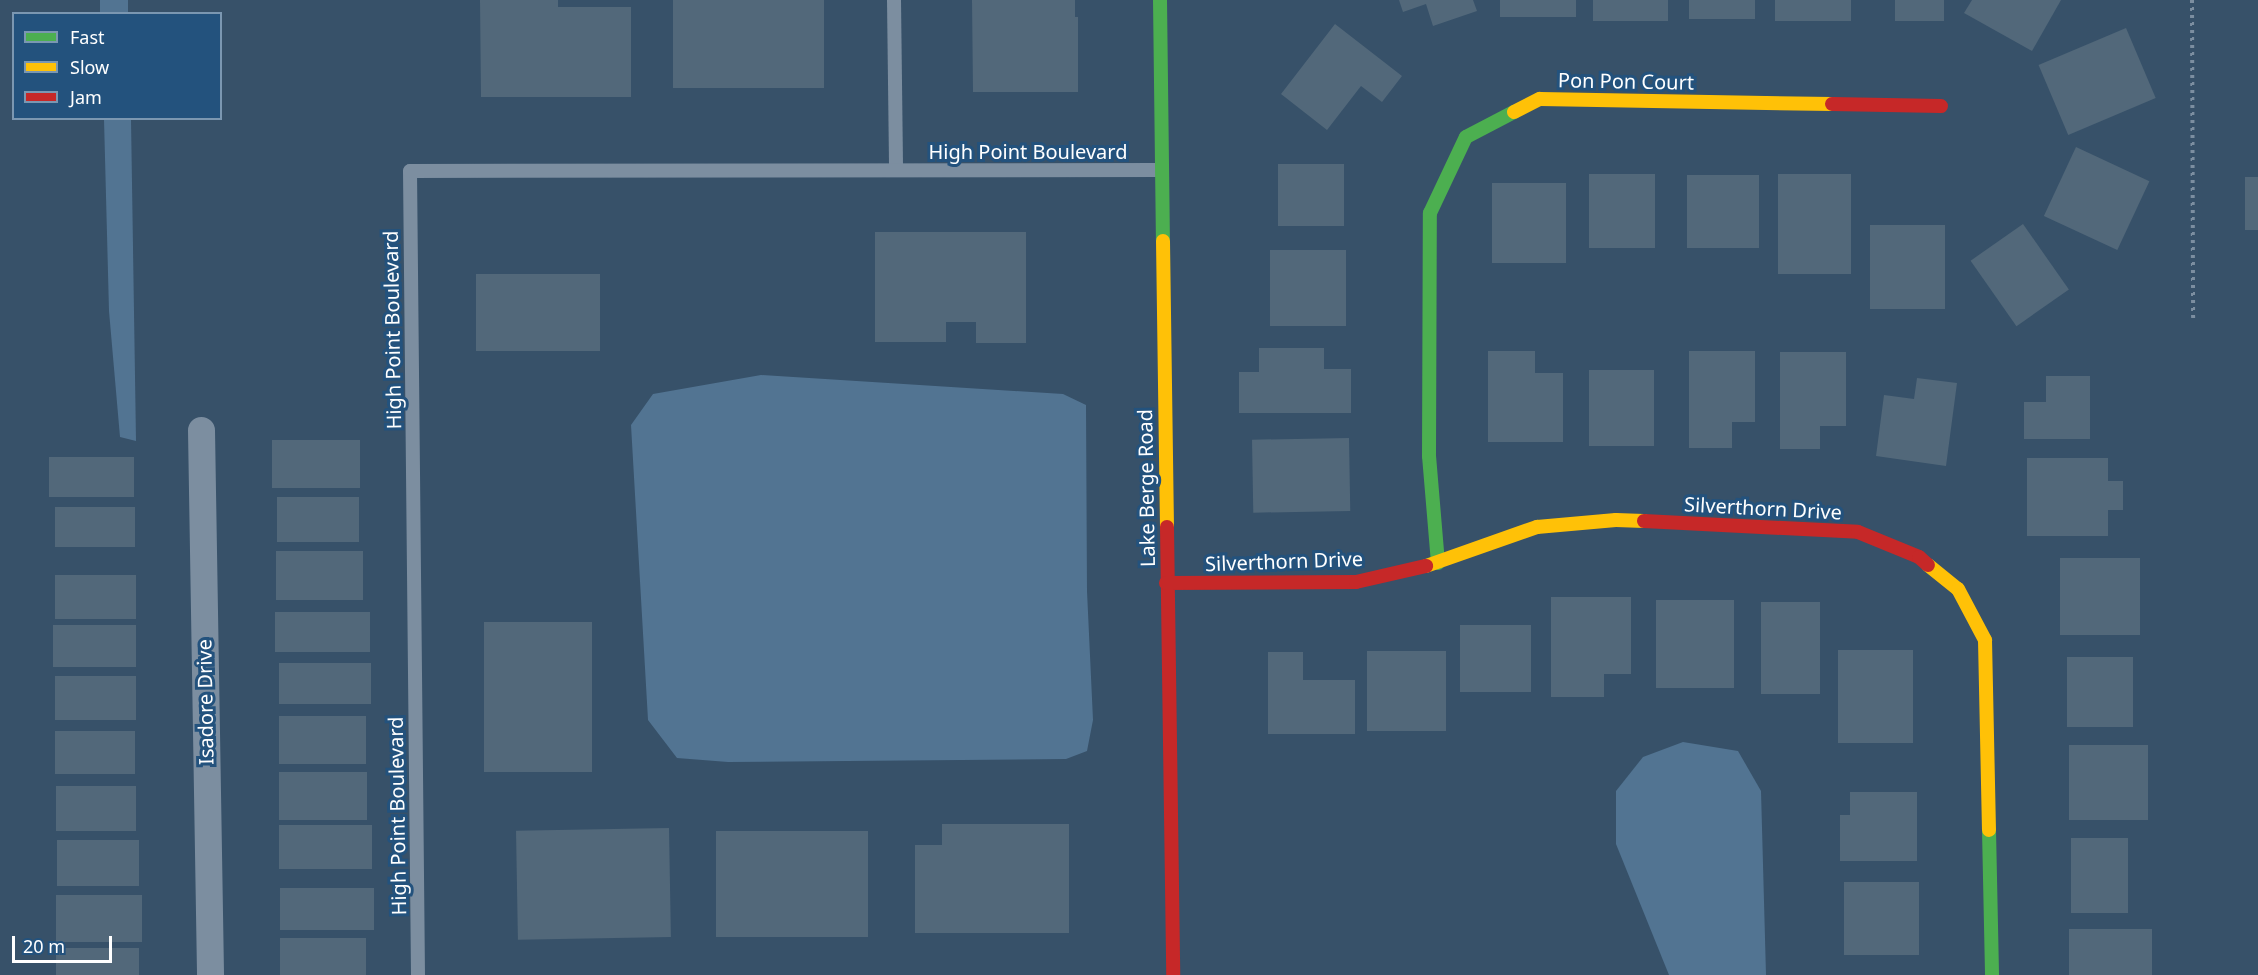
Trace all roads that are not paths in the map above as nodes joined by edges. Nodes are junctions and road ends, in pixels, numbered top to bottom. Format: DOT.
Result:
graph roads {
  1 [pos="894,0"];
  2 [pos="1160,0"];
  3 [pos="1941,106"];
  4 [pos="896,170"];
  5 [pos="1161,170"];
  6 [pos="201,430"];
  7 [pos="1438,563"];
  8 [pos="1166,583"];
  9 [pos="210,975"];
  10 [pos="417,975"];
  11 [pos="1173,975"];
  12 [pos="1992,975"];
  1 -- 4 [label="lane"];
  2 -- 5 [label="street, Lake Berge Road"];
  3 -- 7 [label="street, Pon Pon Court"];
  4 -- 5 [label="lane, High Point Boulevard"];
  4 -- 10 [label="lane, High Point Boulevard"];
  5 -- 8 [label="street, Lake Berge Road"];
  6 -- 9 [label="street, Isadore Drive"];
  7 -- 8 [label="street, Silverthorn Drive"];
  7 -- 12 [label="street, Silverthorn Drive"];
  8 -- 11 [label="street, Lake Berge Road"];
}
